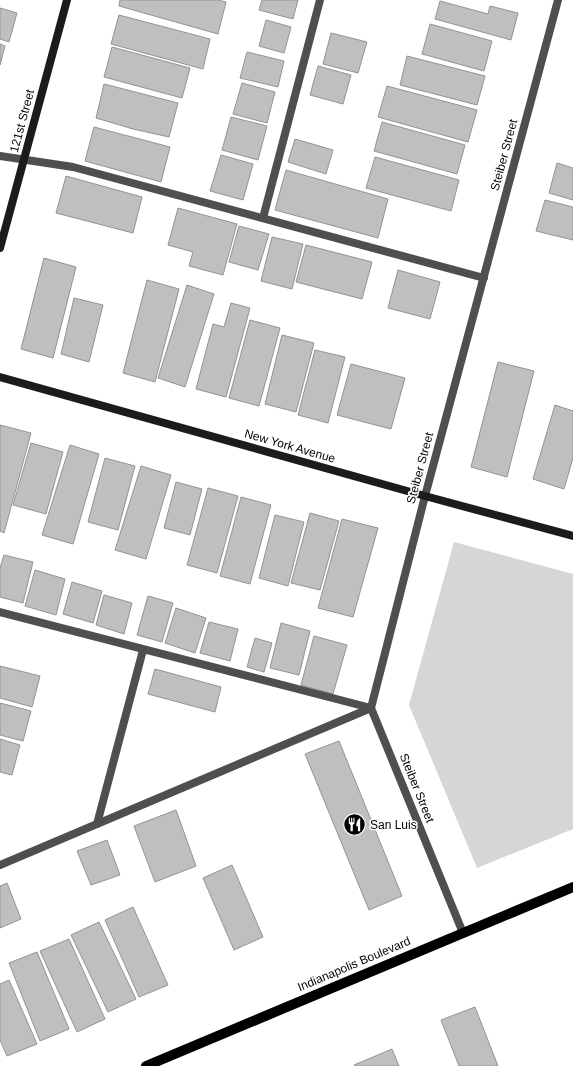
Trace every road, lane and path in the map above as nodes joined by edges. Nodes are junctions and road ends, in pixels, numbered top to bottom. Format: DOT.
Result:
graph roads {
  1 [pos="67,0"];
  2 [pos="320,0"];
  3 [pos="558,0"];
  4 [pos="0,156"];
  5 [pos="24,160"];
  6 [pos="263,218"];
  7 [pos="0,248"];
  8 [pos="484,278"];
  9 [pos="0,377"];
  10 [pos="425,496"];
  11 [pos="573,536"];
  12 [pos="0,612"];
  13 [pos="143,650"];
  14 [pos="371,708"];
  15 [pos="97,824"];
  16 [pos="0,865"];
  17 [pos="573,887"];
  18 [pos="463,933"];
  19 [pos="146,1066"];
  1 -- 5 [label="street, 121st Street"];
  2 -- 6 [label="street"];
  3 -- 8 [label="street, Steiber Street"];
  4 -- 5 [label="street"];
  5 -- 6 [label="street"];
  5 -- 7 [label="street, 121st Street"];
  6 -- 8 [label="street"];
  8 -- 10 [label="street, Steiber Street"];
  9 -- 10 [label="street, New York Avenue"];
  10 -- 11 [label="street, New York Avenue"];
  10 -- 14 [label="street, Steiber Street"];
  12 -- 13 [label="street"];
  13 -- 14 [label="street"];
  13 -- 15 [label="street"];
  14 -- 15 [label="street"];
  14 -- 18 [label="street, Steiber Street"];
  15 -- 16 [label="street"];
  17 -- 18 [label="main road, Indianapolis Boulevard"];
  18 -- 19 [label="main road, Indianapolis Boulevard"];
}
